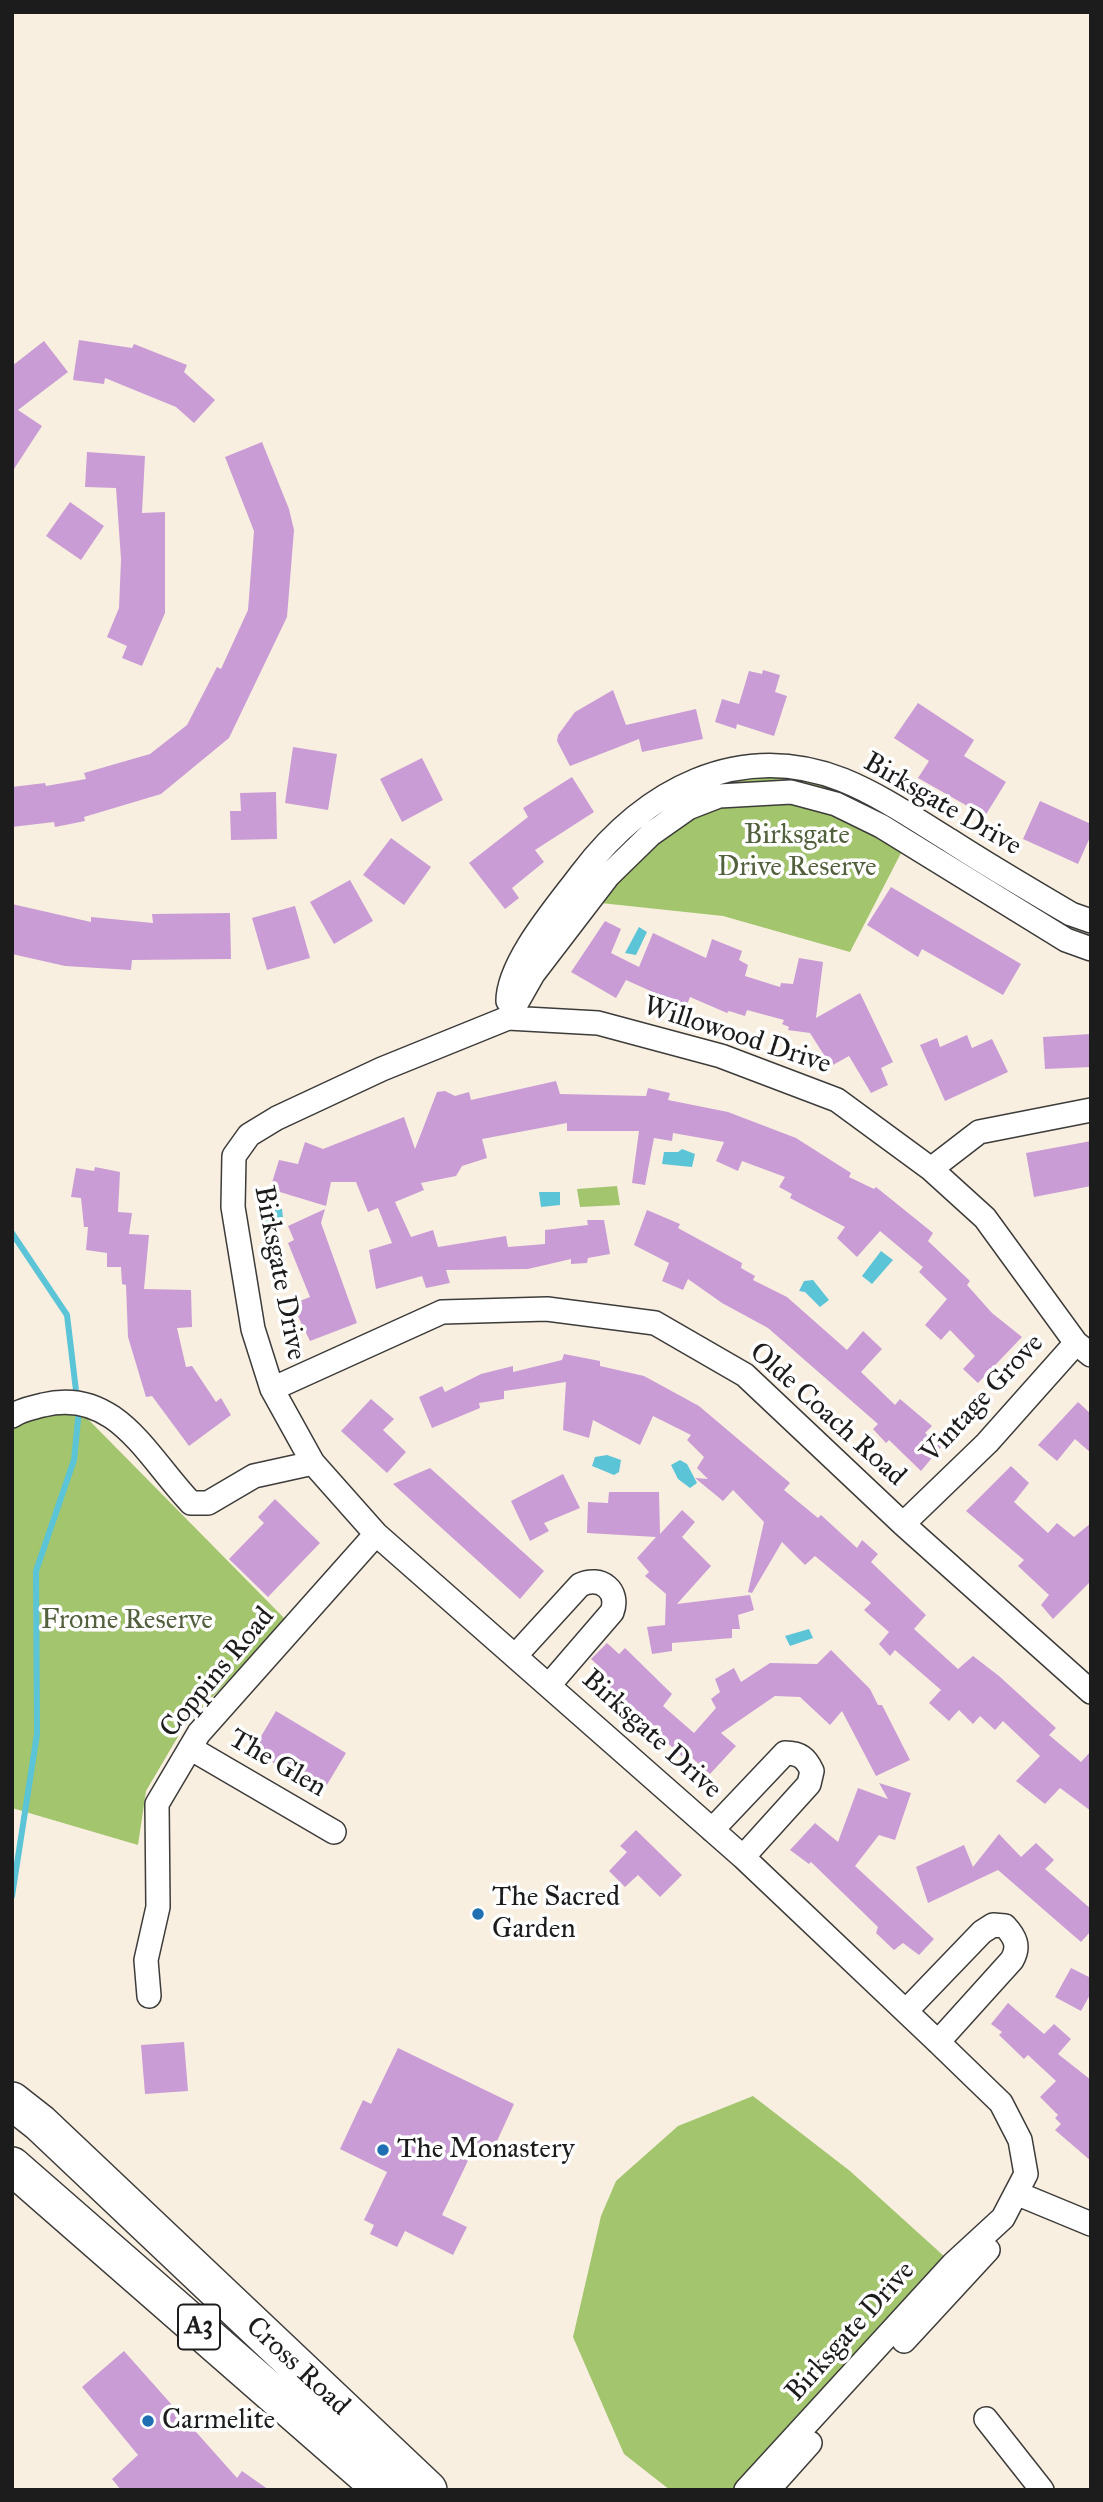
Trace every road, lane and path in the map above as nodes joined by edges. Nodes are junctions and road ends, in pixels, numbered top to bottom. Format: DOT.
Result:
graph roads {
  1 [pos="1091,921"];
  2 [pos="1091,949"];
  3 [pos="508,1018"];
  4 [pos="1091,1110"];
  5 [pos="931,1169"];
  6 [pos="1083,1349"];
  7 [pos="272,1389"];
  8 [pos="12,1416"];
  9 [pos="313,1463"];
  10 [pos="903,1524"];
  11 [pos="376,1534"];
  12 [pos="516,1655"];
  13 [pos="550,1684"];
  14 [pos="1091,1692"];
  15 [pos="190,1748"];
  16 [pos="712,1830"];
  17 [pos="334,1832"];
  18 [pos="743,1857"];
  19 [pos="149,1996"];
  20 [pos="906,2011"];
  21 [pos="938,2042"];
  22 [pos="12,2101"];
  23 [pos="12,2166"];
  24 [pos="1016,2193"];
  25 [pos="1003,2218"];
  26 [pos="1091,2224"];
  27 [pos="985,2419"];
  28 [pos="383,2490"];
  29 [pos="428,2490"];
  30 [pos="746,2490"];
  31 [pos="768,2490"];
  32 [pos="1042,2490"];
  1 -- 3 [label="street, Birksgate Drive"];
  2 -- 3 [label="street, Birksgate Drive"];
  3 -- 5 [label="street, Willowood Drive"];
  3 -- 7 [label="street, Birksgate Drive"];
  4 -- 5 [label="street"];
  5 -- 6 [label="street, Willowood Drive"];
  6 -- 10 [label="street, Vintage Grove"];
  7 -- 9 [label="street, Birksgate Drive"];
  7 -- 10 [label="street, Olde Coach Road"];
  8 -- 9 [label="street"];
  9 -- 11 [label="street, Birksgate Drive"];
  10 -- 14 [label="street, Olde Coach Road"];
  11 -- 12 [label="street, Birksgate Drive"];
  11 -- 15 [label="street, Coppins Road"];
  12 -- 13 [label="street, Birksgate Drive"];
  12 -- 13 [label="street, Birksgate Drive"];
  13 -- 16 [label="street, Birksgate Drive"];
  15 -- 17 [label="street, The Glen"];
  15 -- 19 [label="street, Coppins Road"];
  16 -- 18 [label="street, Birksgate Drive"];
  16 -- 18 [label="street, Birksgate Drive"];
  18 -- 20 [label="street, Birksgate Drive"];
  20 -- 21 [label="street, Birksgate Drive"];
  20 -- 21 [label="street"];
  21 -- 24 [label="street, Birksgate Drive"];
  22 -- 29 [label="highway, Cross Road / A3"];
  23 -- 28 [label="highway, Cross Road / A3"];
  24 -- 25 [label="street, Birksgate Drive"];
  24 -- 26 [label="street"];
  25 -- 30 [label="street, Birksgate Drive"];
  25 -- 31 [label="street, Birksgate Drive"];
  27 -- 32 [label="street"];
}
